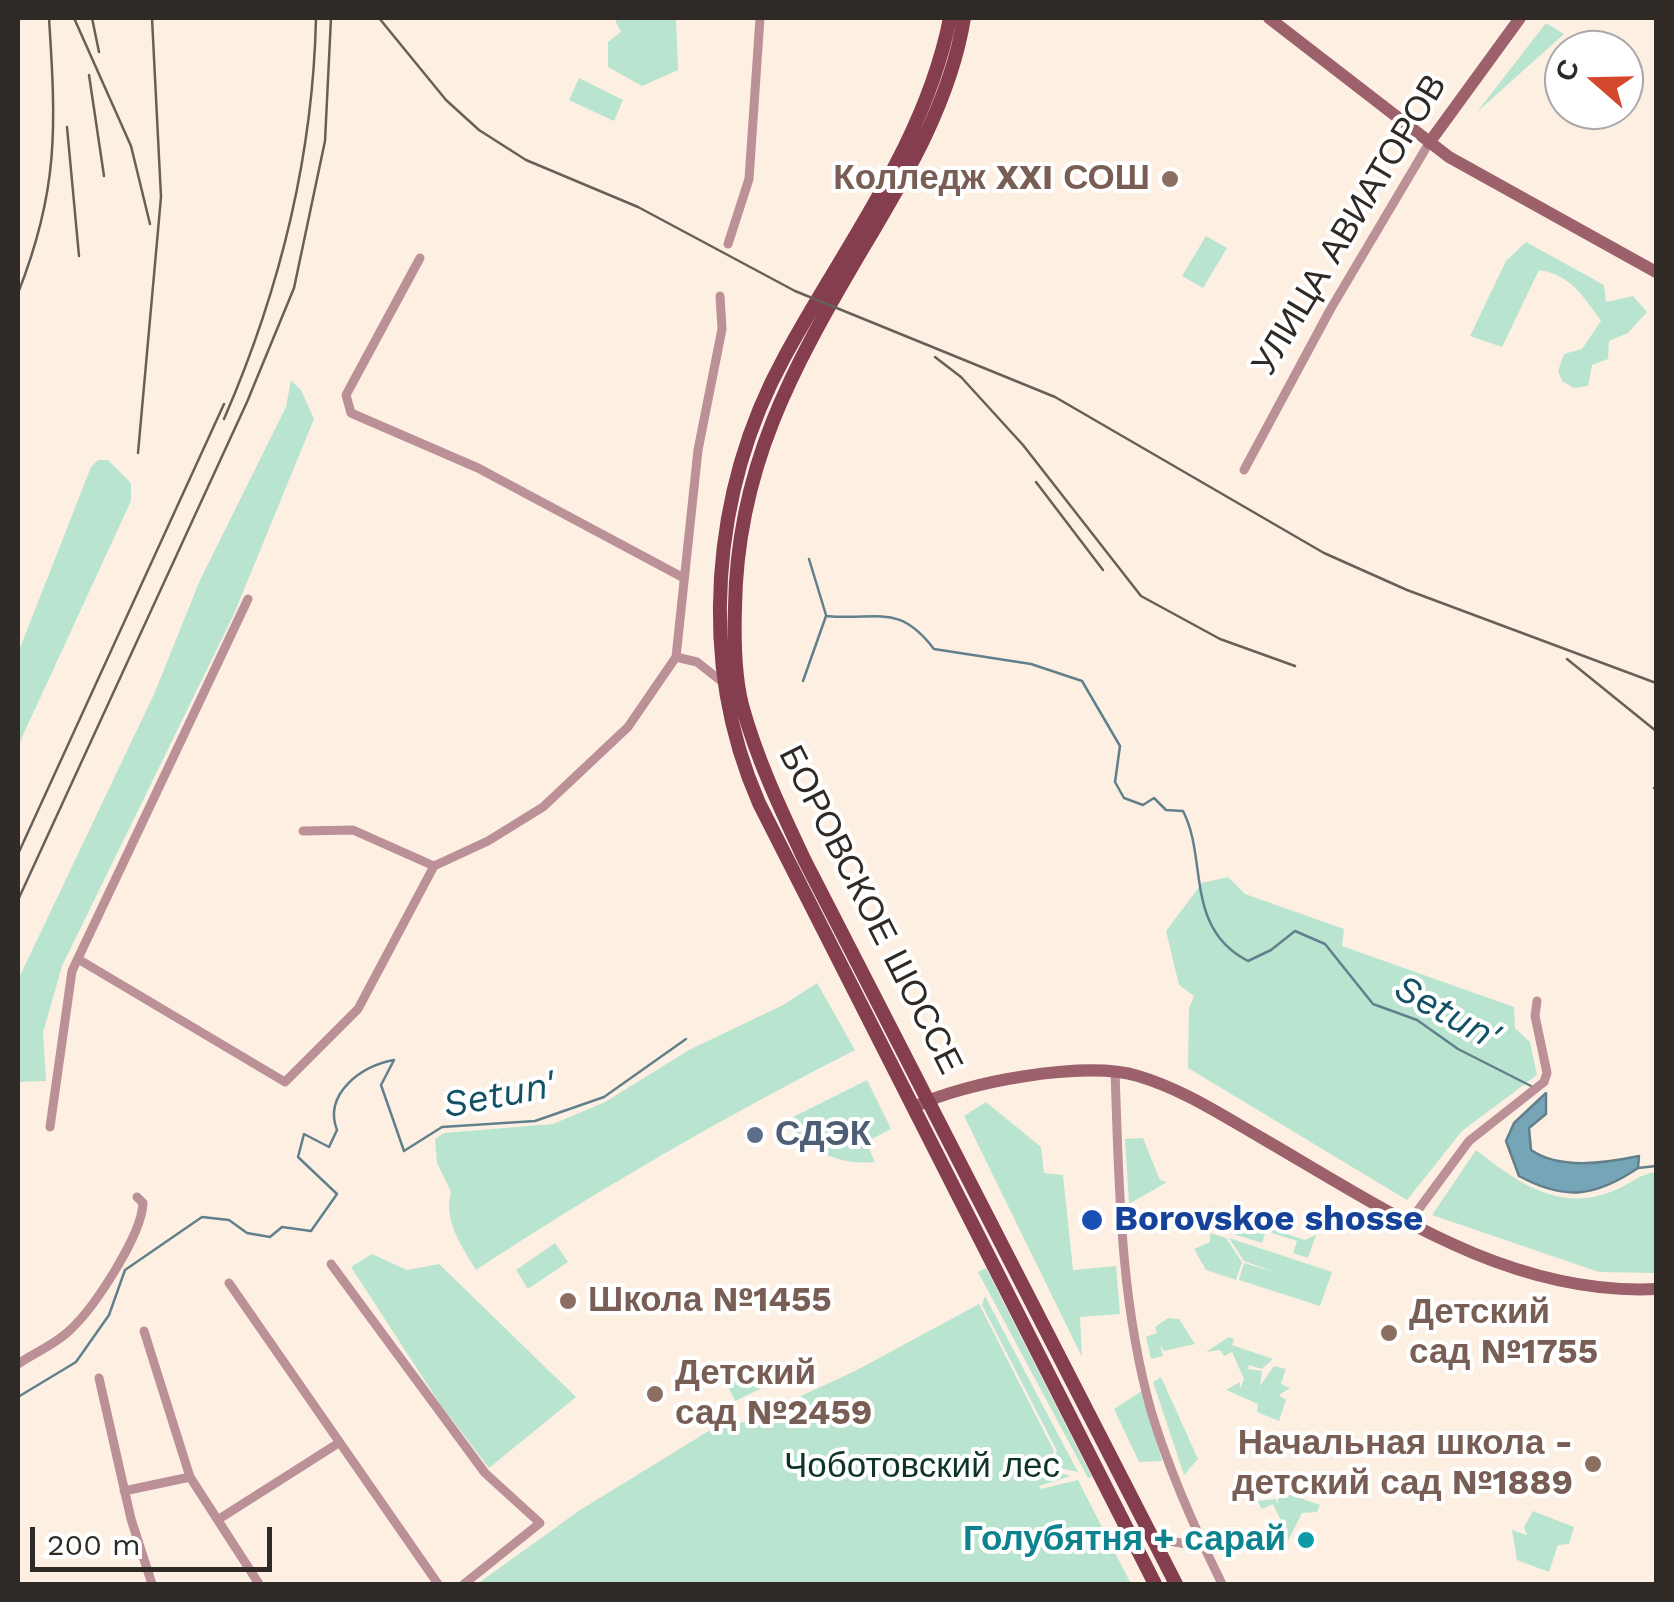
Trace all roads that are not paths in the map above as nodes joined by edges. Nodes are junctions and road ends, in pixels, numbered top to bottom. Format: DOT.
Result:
graph roads {
  1 [pos="760,18"];
  2 [pos="950,18"];
  3 [pos="964,18"];
  4 [pos="1269,18"];
  5 [pos="1520,18"];
  6 [pos="1429,143"];
  7 [pos="728,244"];
  8 [pos="420,258"];
  9 [pos="1656,272"];
  10 [pos="720,296"];
  11 [pos="1244,470"];
  12 [pos="682,577"];
  13 [pos="248,598"];
  14 [pos="676,657"];
  15 [pos="726,684"];
  16 [pos="303,831"];
  17 [pos="434,866"];
  18 [pos="78,959"];
  19 [pos="1537,1002"];
  20 [pos="1115,1071"];
  21 [pos="923,1102"];
  22 [pos="50,1126"];
  23 [pos="137,1197"];
  24 [pos="1407,1225"];
  25 [pos="330,1264"];
  26 [pos="229,1283"];
  27 [pos="1656,1289"];
  28 [pos="144,1332"];
  29 [pos="18,1364"];
  30 [pos="99,1378"];
  31 [pos="337,1444"];
  32 [pos="190,1478"];
  33 [pos="124,1491"];
  34 [pos="218,1519"];
  35 [pos="1154,1538"];
  36 [pos="1204,1547"];
  37 [pos="152,1584"];
  38 [pos="259,1584"];
  39 [pos="438,1584"];
  40 [pos="464,1584"];
  41 [pos="1155,1584"];
  42 [pos="1176,1584"];
  43 [pos="1222,1584"];
  1 -- 7 [label="street"];
  2 -- 15 [label="main road, БОРОВСКОЕ ШОССЕ"];
  3 -- 21 [label="main road, БОРОВСКОЕ ШОССЕ"];
  4 -- 6 [label="street"];
  5 -- 6 [label="street, УЛИЦА АВИАТОРОВ"];
  6 -- 9 [label="street"];
  6 -- 11 [label="street, УЛИЦА АВИАТОРОВ"];
  8 -- 12 [label="street"];
  10 -- 12 [label="street"];
  12 -- 14 [label="street"];
  13 -- 18 [label="street"];
  14 -- 15 [label="street"];
  14 -- 17 [label="street"];
  15 -- 21 [label="main road, БОРОВСКОЕ ШОССЕ"];
  16 -- 17 [label="street"];
  17 -- 18 [label="street"];
  18 -- 22 [label="street"];
  19 -- 24 [label="street"];
  20 -- 21 [label="street"];
  20 -- 24 [label="street"];
  20 -- 36 [label="street"];
  21 -- 35 [label="main road, БОРОВСКОЕ ШОССЕ"];
  21 -- 41 [label="main road, БОРОВСКОЕ ШОССЕ"];
  23 -- 29 [label="street"];
  24 -- 27 [label="street"];
  25 -- 40 [label="street"];
  26 -- 31 [label="street"];
  28 -- 32 [label="street"];
  30 -- 33 [label="street"];
  31 -- 34 [label="street"];
  31 -- 39 [label="street"];
  32 -- 33 [label="street"];
  32 -- 34 [label="street"];
  33 -- 37 [label="street"];
  34 -- 38 [label="street"];
  35 -- 36 [label="street"];
  35 -- 42 [label="main road, БОРОВСКОЕ ШОССЕ"];
  36 -- 43 [label="street"];
}
